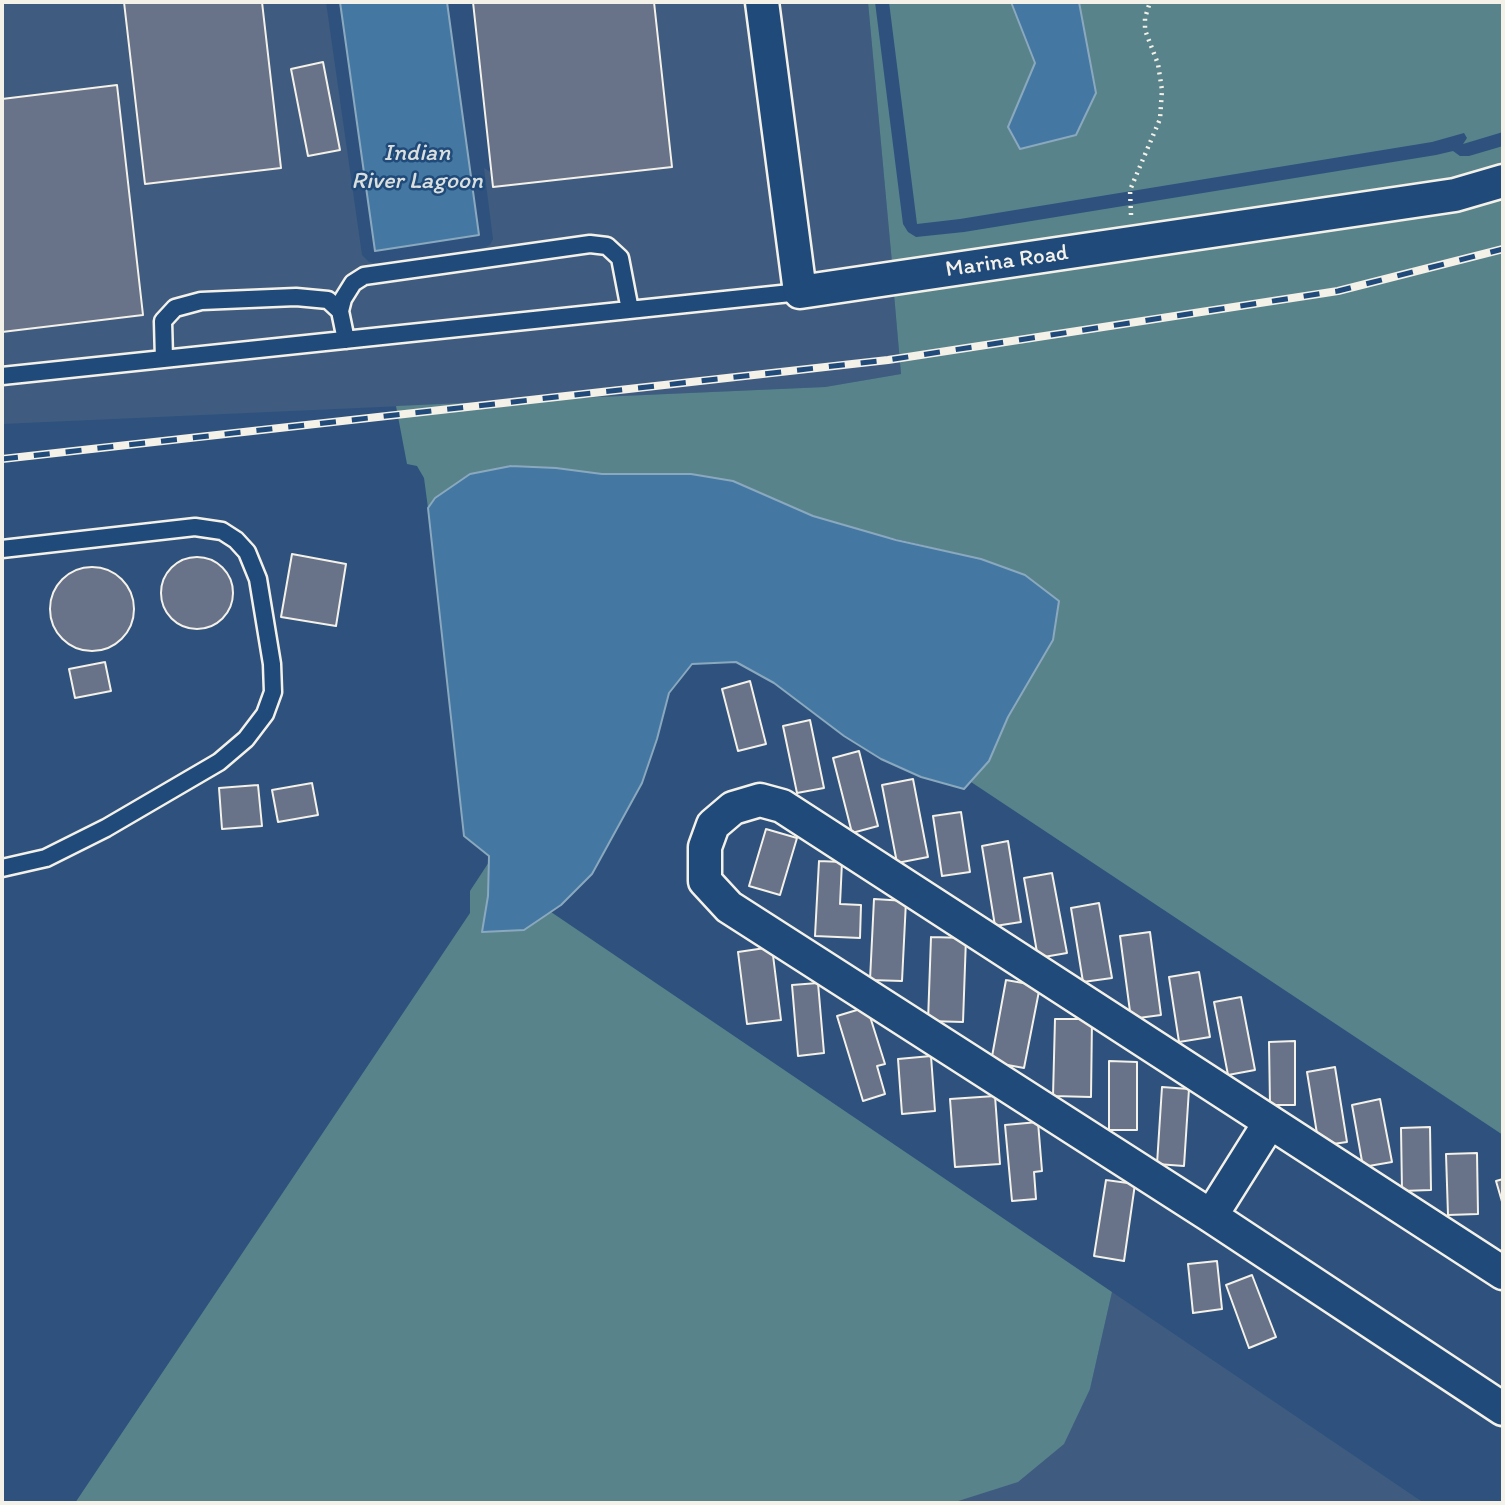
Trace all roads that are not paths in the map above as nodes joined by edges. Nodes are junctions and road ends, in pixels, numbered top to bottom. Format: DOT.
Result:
graph roads {
  1 [pos="762,2"];
  2 [pos="1503,181"];
  3 [pos="800,292"];
  4 [pos="630,310"];
  5 [pos="340,311"];
  6 [pos="346,340"];
  7 [pos="164,359"];
  8 [pos="2,376"];
  9 [pos="2,549"];
  10 [pos="2,868"];
  11 [pos="1270,1122"];
  12 [pos="1211,1216"];
  13 [pos="1503,1273"];
  14 [pos="1503,1409"];
  1 -- 3 [label="street"];
  2 -- 3 [label="street, Marina Road"];
  3 -- 4 [label="lane"];
  4 -- 5 [label="lane"];
  4 -- 6 [label="lane"];
  5 -- 6 [label="lane"];
  5 -- 7 [label="lane"];
  6 -- 7 [label="lane"];
  7 -- 8 [label="lane"];
  9 -- 10 [label="lane"];
  11 -- 12 [label="street"];
  11 -- 12 [label="street"];
  11 -- 13 [label="street"];
  12 -- 14 [label="street"];
}
